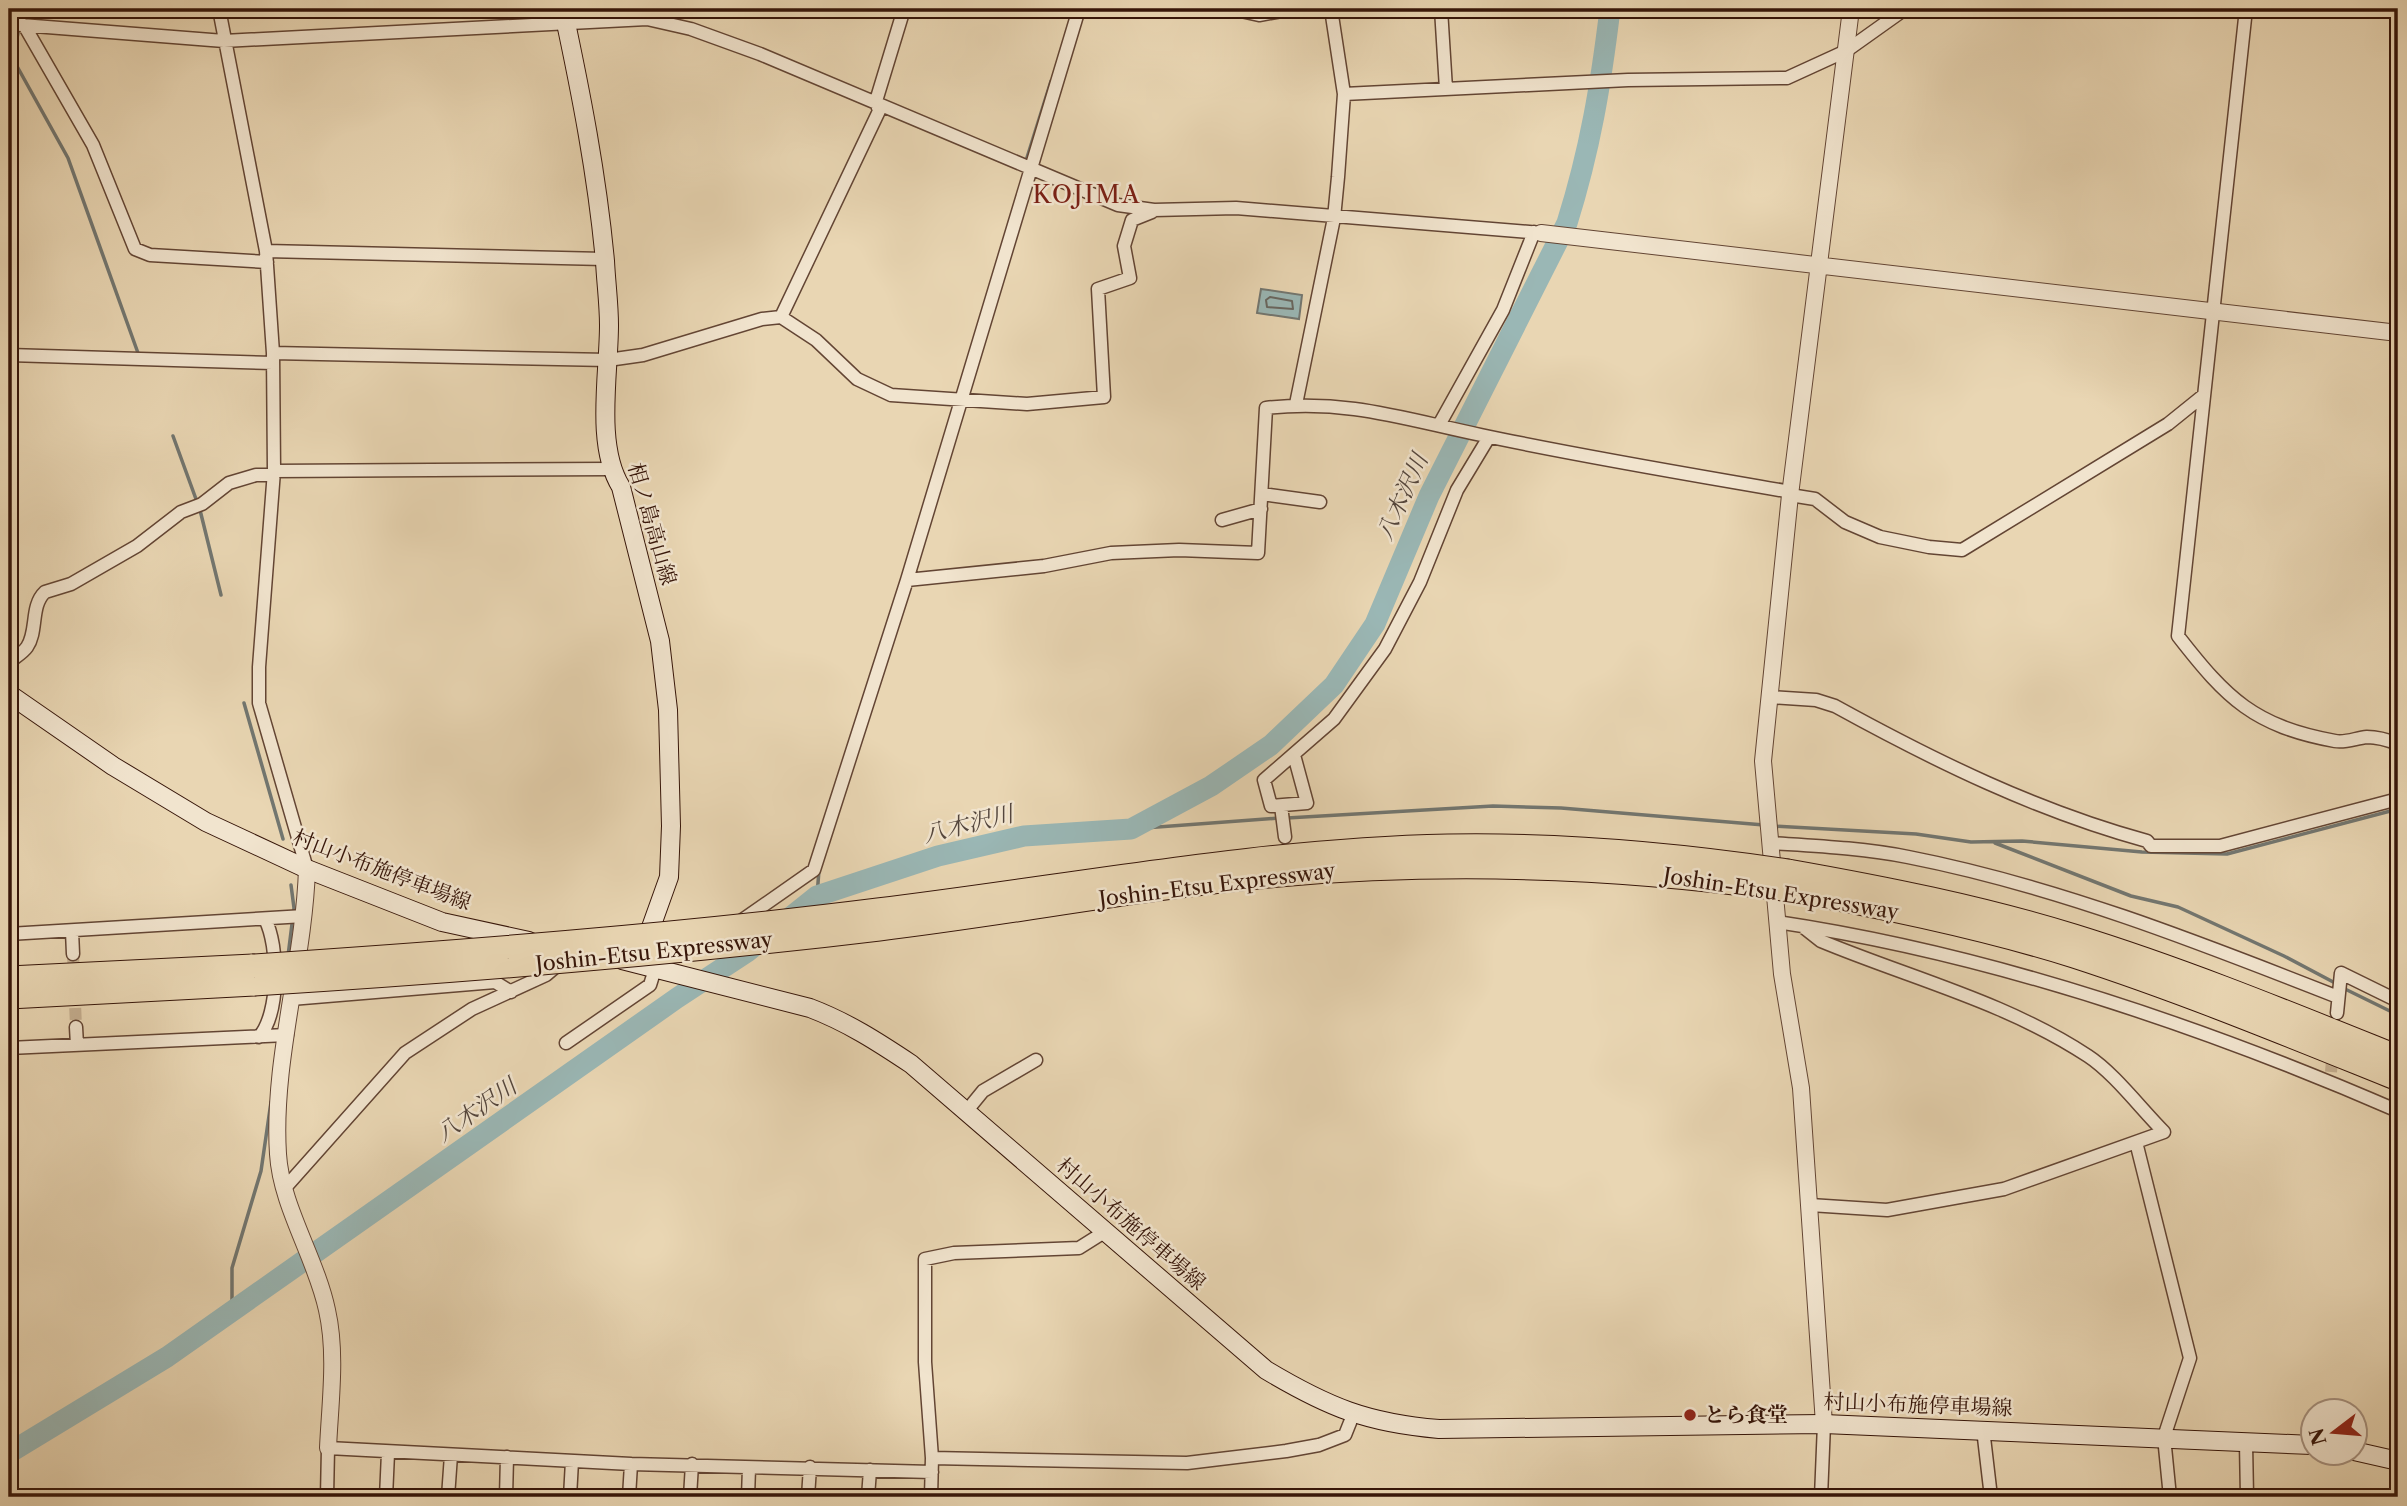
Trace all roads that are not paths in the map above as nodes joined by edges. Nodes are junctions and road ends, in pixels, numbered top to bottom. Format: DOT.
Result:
graph roads {
  1 [pos="219,9"];
  2 [pos="904,9"];
  3 [pos="1079,9"];
  4 [pos="1232,9"];
  5 [pos="1293,9"];
  6 [pos="1331,9"];
  7 [pos="1441,9"];
  8 [pos="1850,9"];
  9 [pos="1905,9"];
  10 [pos="2246,9"];
  11 [pos="565,16"];
  12 [pos="9,24"];
  13 [pos="24,25"];
  14 [pos="224,41"];
  15 [pos="1846,51"];
  16 [pos="1446,89"];
  17 [pos="1344,94"];
  18 [pos="876,101"];
  19 [pos="1031,171"];
  20 [pos="1154,211"];
  21 [pos="1334,218"];
  22 [pos="1538,233"];
  23 [pos="267,256"];
  24 [pos="604,259"];
  25 [pos="1819,266"];
  26 [pos="2213,312"];
  27 [pos="781,317"];
  28 [pos="2398,333"];
  29 [pos="9,355"];
  30 [pos="273,358"];
  31 [pos="608,360"];
  32 [pos="2204,396"];
  33 [pos="962,401"];
  34 [pos="1296,404"];
  35 [pos="1439,425"];
  36 [pos="1486,436"];
  37 [pos="610,469"];
  38 [pos="274,473"];
  39 [pos="1791,493"];
  40 [pos="1262,494"];
  41 [pos="1320,502"];
  42 [pos="1261,509"];
  43 [pos="1222,520"];
  44 [pos="907,580"];
  45 [pos="9,662"];
  46 [pos="9,694"];
  47 [pos="1769,697"];
  48 [pos="2398,744"];
  49 [pos="1294,755"];
  50 [pos="2398,799"];
  51 [pos="1281,806"];
  52 [pos="1285,837"];
  53 [pos="1770,839"];
  54 [pos="307,869"];
  55 [pos="1788,881"];
  56 [pos="297,917"];
  57 [pos="265,919"];
  58 [pos="1777,922"];
  59 [pos="1802,926"];
  60 [pos="72,931"];
  61 [pos="9,934"];
  62 [pos="576,951"];
  63 [pos="73,954"];
  64 [pos="636,963"];
  65 [pos="664,971"];
  66 [pos="254,975"];
  67 [pos="9,978"];
  68 [pos="511,992"];
  69 [pos="9,997"];
  70 [pos="2338,998"];
  71 [pos="292,999"];
  72 [pos="2398,1001"];
  73 [pos="2337,1013"];
  74 [pos="76,1027"];
  75 [pos="282,1036"];
  76 [pos="259,1037"];
  77 [pos="566,1043"];
  78 [pos="77,1045"];
  79 [pos="9,1048"];
  80 [pos="2398,1057"];
  81 [pos="1036,1060"];
  82 [pos="2398,1079"];
  83 [pos="2398,1111"];
  84 [pos="965,1113"];
  85 [pos="2136,1142"];
  86 [pos="284,1189"];
  87 [pos="1810,1205"];
  88 [pos="1106,1231"];
  89 [pos="1353,1415"];
  90 [pos="1824,1424"];
  91 [pos="1983,1429"];
  92 [pos="2164,1437"];
  93 [pos="2246,1443"];
  94 [pos="2298,1445"];
  95 [pos="328,1448"];
  96 [pos="388,1453"];
  97 [pos="2368,1454"];
  98 [pos="452,1455"];
  99 [pos="507,1457"];
  100 [pos="933,1458"];
  101 [pos="572,1461"];
  102 [pos="2398,1461"];
  103 [pos="631,1464"];
  104 [pos="692,1465"];
  105 [pos="810,1467"];
  106 [pos="748,1468"];
  107 [pos="870,1470"];
  108 [pos="932,1472"];
  109 [pos="9,1488"];
  110 [pos="10,1497"];
  111 [pos="327,1497"];
  112 [pos="386,1497"];
  113 [pos="448,1497"];
  114 [pos="506,1497"];
  115 [pos="570,1497"];
  116 [pos="629,1497"];
  117 [pos="690,1497"];
  118 [pos="748,1497"];
  119 [pos="808,1497"];
  120 [pos="869,1497"];
  121 [pos="931,1497"];
  122 [pos="1821,1497"];
  123 [pos="1991,1497"];
  124 [pos="2170,1497"];
  125 [pos="2247,1497"];
  1 -- 14 [label="street"];
  2 -- 18 [label="street"];
  3 -- 19 [label="street"];
  4 -- 5 [label="street"];
  6 -- 17 [label="street"];
  7 -- 16 [label="street"];
  8 -- 15 [label="street"];
  9 -- 15 [label="street"];
  10 -- 26 [label="street"];
  11 -- 14 [label="street"];
  11 -- 18 [label="street"];
  11 -- 24 [label="main road, 相ノ島高山線"];
  12 -- 13 [label="street"];
  13 -- 14 [label="street"];
  13 -- 23 [label="street"];
  14 -- 23 [label="street"];
  15 -- 16 [label="street"];
  15 -- 25 [label="street"];
  16 -- 17 [label="street"];
  17 -- 21 [label="street"];
  18 -- 19 [label="street"];
  18 -- 27 [label="street"];
  19 -- 20 [label="street"];
  19 -- 33 [label="street"];
  20 -- 21 [label="street"];
  20 -- 33 [label="street"];
  21 -- 22 [label="street"];
  21 -- 34 [label="street"];
  22 -- 25 [label="street"];
  22 -- 35 [label="street"];
  23 -- 24 [label="street"];
  23 -- 30 [label="street"];
  24 -- 31 [label="main road, 相ノ島高山線"];
  25 -- 26 [label="street"];
  25 -- 39 [label="street"];
  26 -- 28 [label="street"];
  26 -- 32 [label="street"];
  27 -- 31 [label="street"];
  27 -- 33 [label="street"];
  29 -- 30 [label="street"];
  30 -- 31 [label="street"];
  30 -- 38 [label="street"];
  31 -- 37 [label="main road, 相ノ島高山線"];
  32 -- 39 [label="street"];
  32 -- 48 [label="street"];
  33 -- 44 [label="street"];
  34 -- 35 [label="street"];
  34 -- 40 [label="street"];
  35 -- 36 [label="street"];
  36 -- 39 [label="street"];
  36 -- 49 [label="street"];
  37 -- 38 [label="street"];
  37 -- 64 [label="main road, 相ノ島高山線"];
  38 -- 45 [label="street"];
  38 -- 54 [label="street"];
  39 -- 47 [label="street"];
  40 -- 41 [label="street"];
  40 -- 42 [label="street"];
  42 -- 43 [label="street"];
  42 -- 44 [label="street"];
  44 -- 65 [label="street"];
  46 -- 54 [label="main road, 村山小布施停車場線"];
  47 -- 50 [label="street"];
  47 -- 53 [label="street"];
  49 -- 51 [label="street"];
  49 -- 51 [label="street"];
  51 -- 52 [label="street"];
  53 -- 58 [label="street"];
  53 -- 70 [label="street"];
  54 -- 56 [label="street"];
  54 -- 62 [label="main road, 村山小布施停車場線"];
  55 -- 66 [label="highway, Joshin-Etsu Expressway, bridge"];
  55 -- 80 [label="highway, Joshin-Etsu Expressway"];
  55 -- 82 [label="highway, Joshin-Etsu Expressway"];
  56 -- 57 [label="street"];
  56 -- 71 [label="street"];
  57 -- 60 [label="street"];
  57 -- 76 [label="street"];
  58 -- 59 [label="street"];
  58 -- 87 [label="street"];
  59 -- 83 [label="street"];
  59 -- 85 [label="street"];
  60 -- 61 [label="street"];
  60 -- 63 [label="street"];
  62 -- 64 [label="main road, 村山小布施停車場線"];
  62 -- 68 [label="street"];
  64 -- 65 [label="main road, 村山小布施停車場線"];
  65 -- 77 [label="street"];
  65 -- 84 [label="main road, 村山小布施停車場線"];
  66 -- 67 [label="highway, Joshin-Etsu Expressway"];
  66 -- 69 [label="highway, Joshin-Etsu Expressway"];
  68 -- 71 [label="street"];
  68 -- 86 [label="street"];
  70 -- 72 [label="street"];
  70 -- 73 [label="street"];
  71 -- 75 [label="street"];
  74 -- 78 [label="street"];
  75 -- 76 [label="street"];
  75 -- 86 [label="street"];
  76 -- 78 [label="street"];
  78 -- 79 [label="street"];
  81 -- 84 [label="street"];
  84 -- 88 [label="main road, 村山小布施停車場線"];
  85 -- 87 [label="street"];
  85 -- 92 [label="street"];
  86 -- 95 [label="street"];
  87 -- 90 [label="street"];
  88 -- 89 [label="main road, 村山小布施停車場線"];
  88 -- 100 [label="street"];
  89 -- 90 [label="main road, 村山小布施停車場線"];
  89 -- 100 [label="street"];
  90 -- 91 [label="main road, 村山小布施停車場線"];
  90 -- 122 [label="street"];
  91 -- 92 [label="main road, 村山小布施停車場線"];
  91 -- 123 [label="street"];
  92 -- 93 [label="main road, 村山小布施停車場線"];
  92 -- 124 [label="street"];
  93 -- 94 [label="main road, 村山小布施停車場線"];
  93 -- 125 [label="street"];
  95 -- 96 [label="street"];
  95 -- 111 [label="street"];
  96 -- 98 [label="street"];
  96 -- 112 [label="street"];
  97 -- 102 [label="main road"];
  98 -- 99 [label="street"];
  98 -- 113 [label="street"];
  99 -- 101 [label="street"];
  99 -- 114 [label="street"];
  100 -- 108 [label="street"];
  101 -- 103 [label="street"];
  101 -- 115 [label="street"];
  103 -- 104 [label="street"];
  103 -- 116 [label="street"];
  104 -- 106 [label="street"];
  104 -- 117 [label="street"];
  105 -- 106 [label="street"];
  105 -- 107 [label="street"];
  105 -- 119 [label="street"];
  106 -- 118 [label="street"];
  107 -- 108 [label="street"];
  107 -- 120 [label="street"];
  108 -- 121 [label="street"];
  109 -- 110 [label="street"];
}
